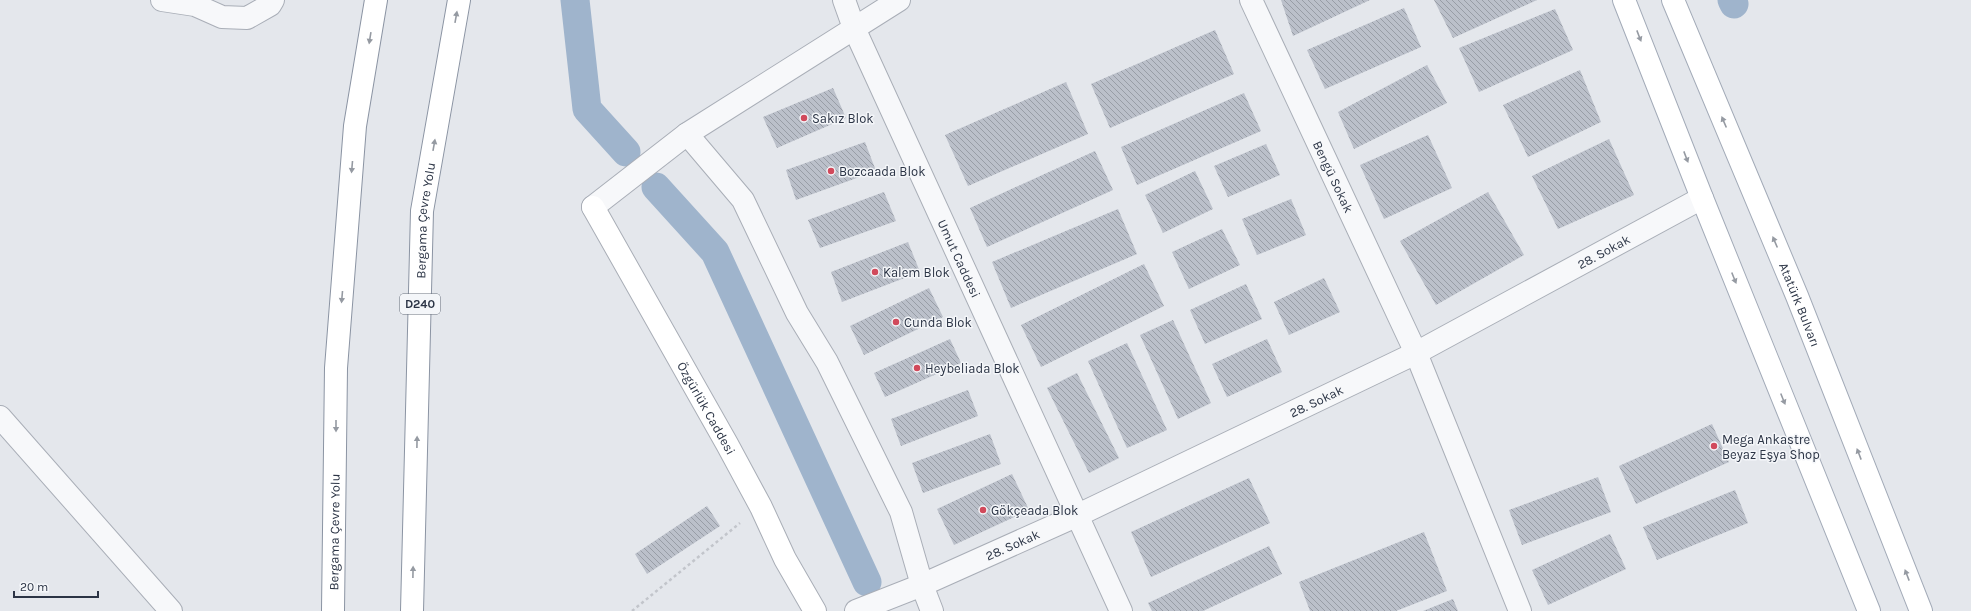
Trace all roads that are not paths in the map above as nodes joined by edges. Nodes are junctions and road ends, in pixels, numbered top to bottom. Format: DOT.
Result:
graph roads {
  1 [pos="162,0"];
  2 [pos="273,0"];
  3 [pos="376,0"];
  4 [pos="459,0"];
  5 [pos="844,0"];
  6 [pos="899,0"];
  7 [pos="1251,0"];
  8 [pos="1624,0"];
  9 [pos="1672,0"];
  10 [pos="854,28"];
  11 [pos="687,134"];
  12 [pos="1702,198"];
  13 [pos="592,207"];
  14 [pos="1416,353"];
  15 [pos="0,418"];
  16 [pos="1076,516"];
  17 [pos="922,585"];
  18 [pos="171,611"];
  19 [pos="333,611"];
  20 [pos="412,611"];
  21 [pos="815,611"];
  22 [pos="856,611"];
  23 [pos="932,611"];
  24 [pos="1121,611"];
  25 [pos="1520,611"];
  26 [pos="1869,611"];
  27 [pos="1921,611"];
  1 -- 2 [label="street"];
  3 -- 19 [label="main road, Bergama Çevre Yolu, one-way"];
  20 -- 4 [label="main road, Bergama Çevre Yolu / D240, one-way"];
  5 -- 10 [label="street, Umut Caddesi"];
  6 -- 10 [label="street"];
  7 -- 14 [label="street, Bengü Sokak"];
  8 -- 12 [label="main road, one-way"];
  27 -- 9 [label="main road, Atatürk Bulvarı, one-way"];
  10 -- 11 [label="street"];
  10 -- 16 [label="street, Umut Caddesi"];
  11 -- 13 [label="street"];
  11 -- 17 [label="street"];
  12 -- 14 [label="street, 28. Sokak"];
  12 -- 26 [label="main road, one-way"];
  13 -- 21 [label="main road, Özgürlük Caddesi"];
  14 -- 16 [label="street, 28. Sokak"];
  14 -- 25 [label="street, Bengü Sokak"];
  15 -- 18 [label="street"];
  16 -- 17 [label="street, 28. Sokak"];
  16 -- 24 [label="street, Umut Caddesi"];
  17 -- 22 [label="street, 28. Sokak"];
  17 -- 23 [label="street"];
}
